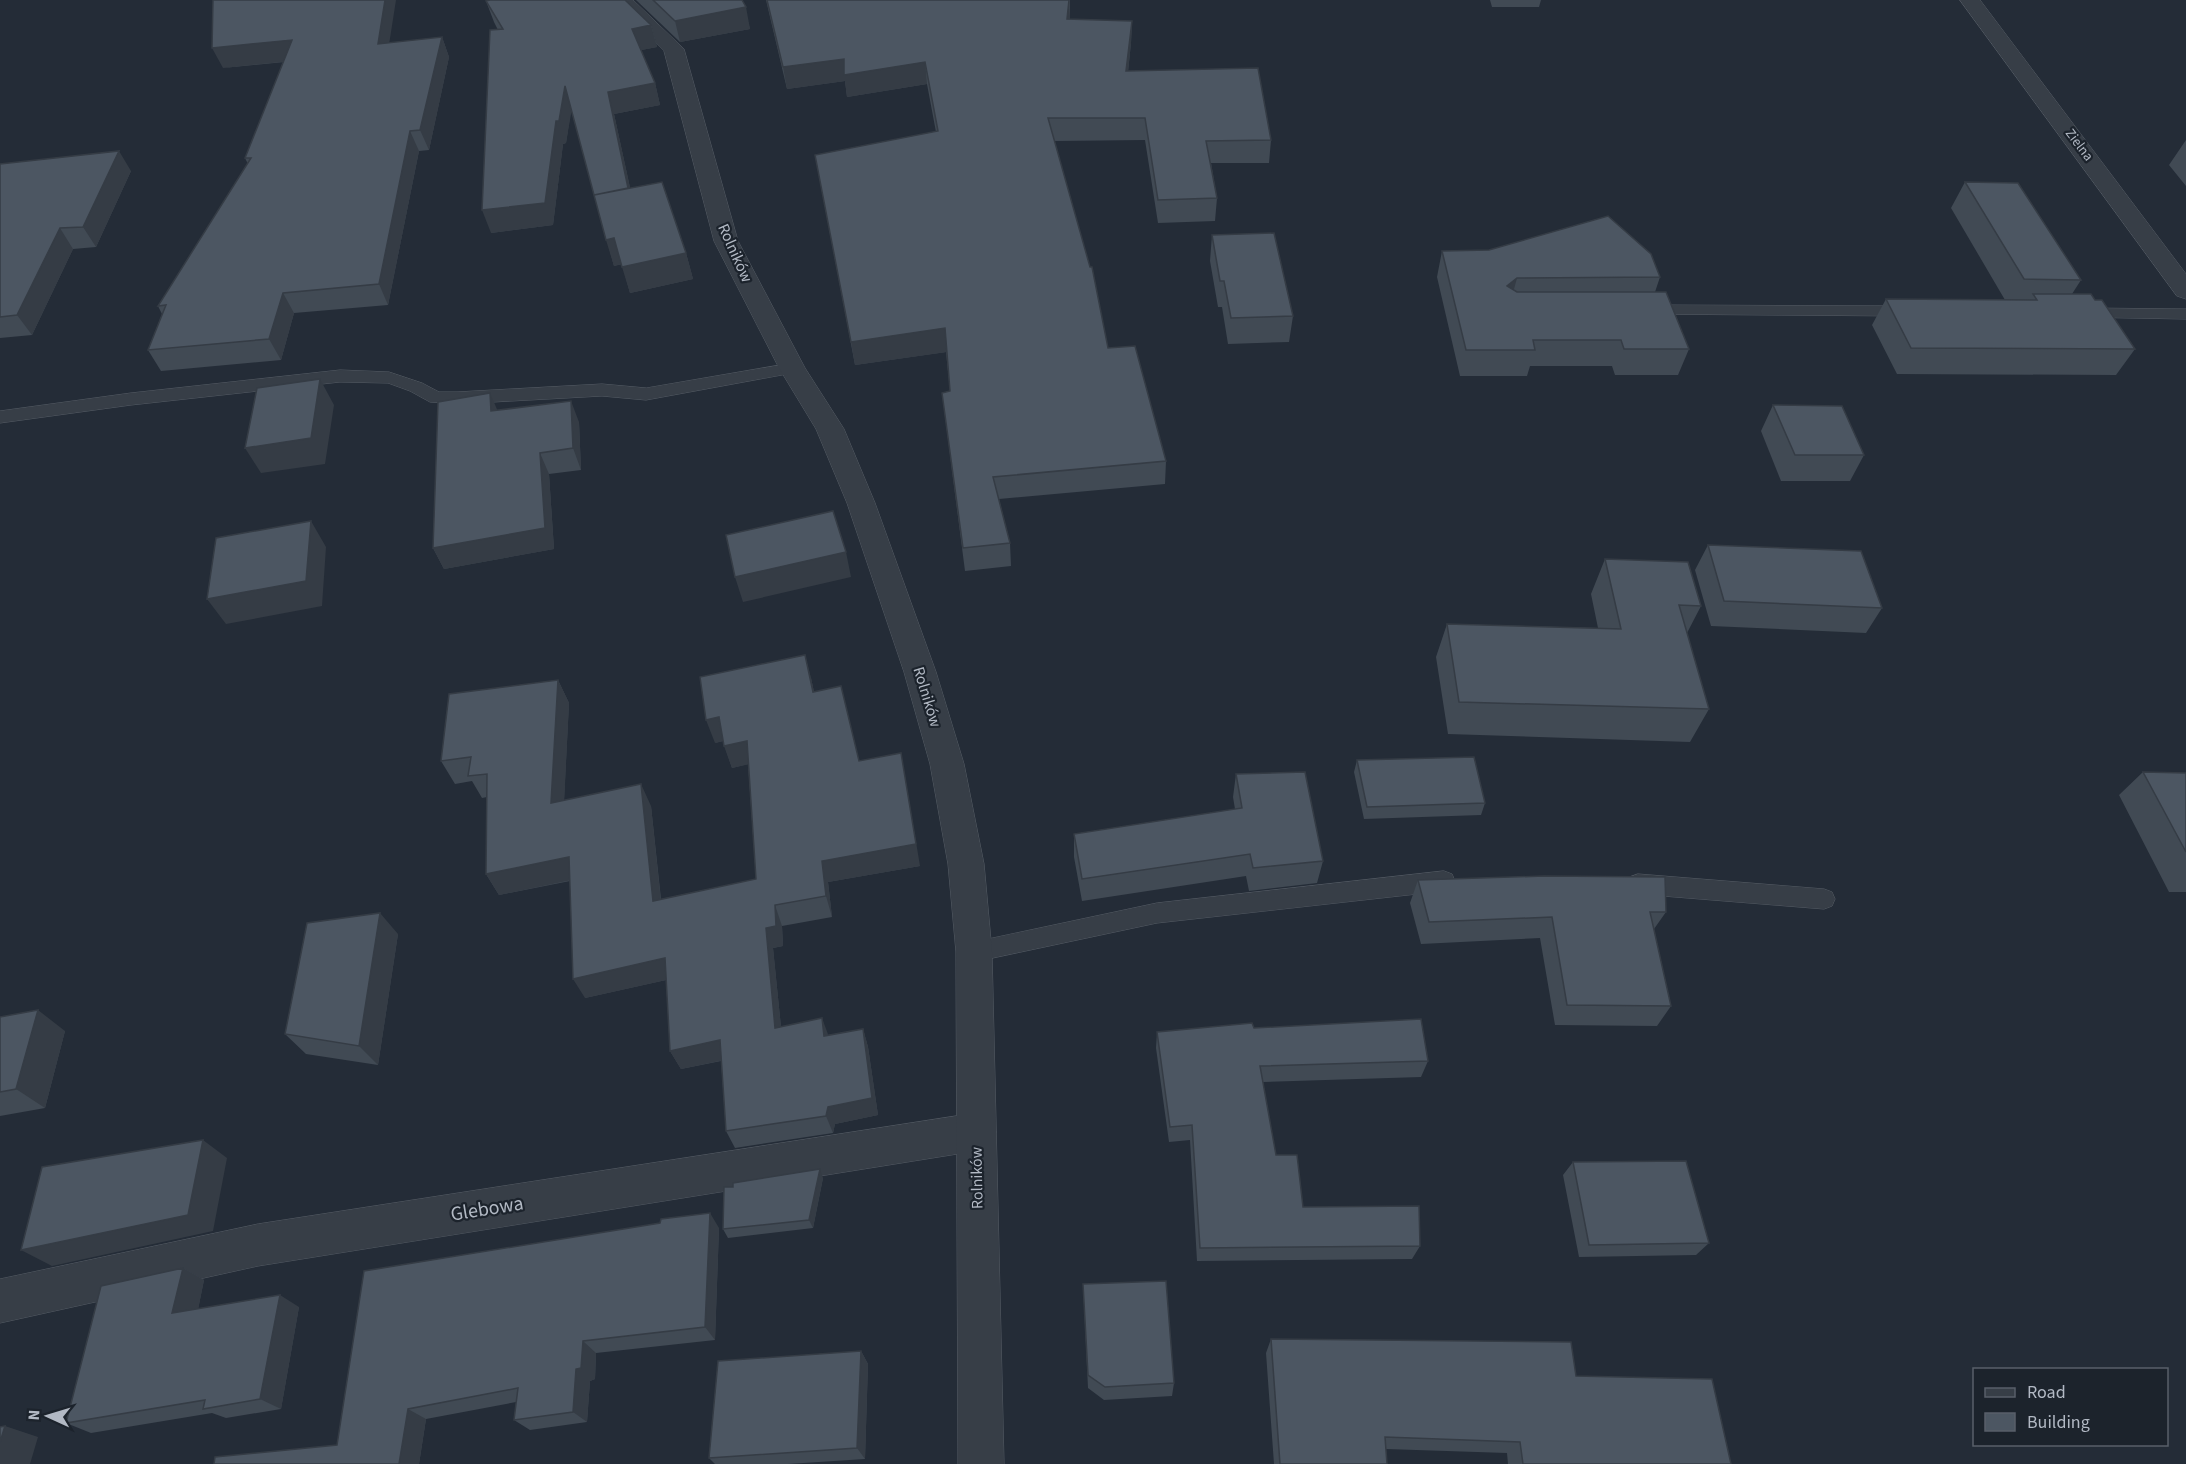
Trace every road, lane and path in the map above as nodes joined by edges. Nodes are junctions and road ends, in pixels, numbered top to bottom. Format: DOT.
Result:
graph roads {
  1 [pos="621,0"];
  2 [pos="1970,0"];
  3 [pos="2186,291"];
  4 [pos="1636,310"];
  5 [pos="1928,312"];
  6 [pos="2069,313"];
  7 [pos="2186,314"];
  8 [pos="792,368"];
  9 [pos="0,417"];
  10 [pos="1467,879"];
  11 [pos="1617,882"];
  12 [pos="1824,898"];
  13 [pos="974,952"];
  14 [pos="976,1132"];
  15 [pos="0,1301"];
  16 [pos="981,1464"];
  1 -- 8 [label="street, Rolników"];
  2 -- 3 [label="street, Zielna"];
  4 -- 5 [label="lane"];
  6 -- 7 [label="lane"];
  8 -- 9 [label="lane"];
  8 -- 13 [label="street, Rolników"];
  10 -- 13 [label="lane"];
  11 -- 12 [label="lane"];
  13 -- 14 [label="street, Rolników"];
  14 -- 15 [label="street, Glebowa"];
  14 -- 16 [label="street, Rolników"];
}
